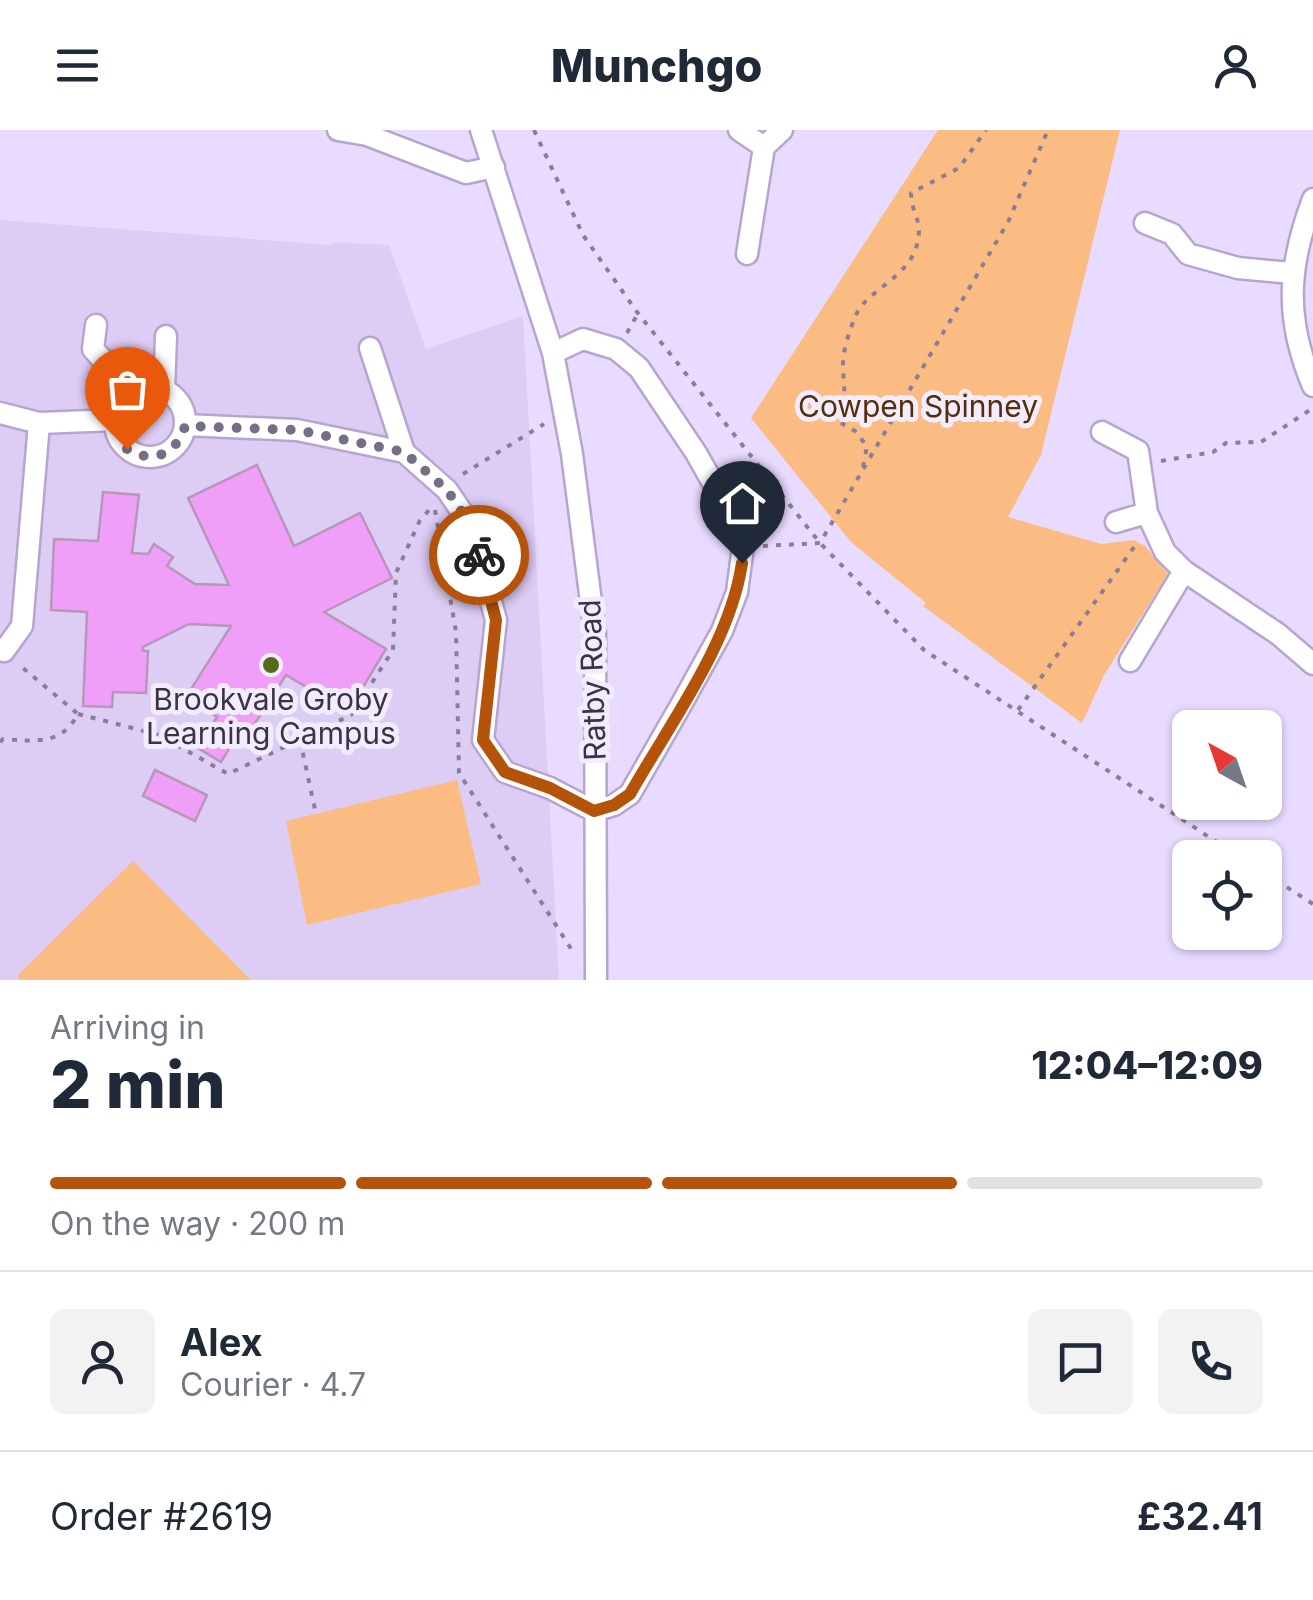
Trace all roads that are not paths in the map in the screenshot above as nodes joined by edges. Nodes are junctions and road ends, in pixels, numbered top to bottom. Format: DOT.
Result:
graph roads {
  1 [pos="338,130"];
  2 [pos="481,130"];
  3 [pos="739,130"];
  4 [pos="782,130"];
  5 [pos="404,139"];
  6 [pos="764,147"];
  7 [pos="494,166"];
  8 [pos="1313,199"];
  9 [pos="1145,223"];
  10 [pos="746,254"];
  11 [pos="1188,254"];
  12 [pos="1175,272"];
  13 [pos="1291,272"];
  14 [pos="96,326"];
  15 [pos="166,336"];
  16 [pos="370,348"];
  17 [pos="553,353"];
  18 [pos="1313,386"];
  19 [pos="164,390"];
  20 [pos="132,393"];
  21 [pos="0,414"];
  22 [pos="115,420"];
  23 [pos="39,424"];
  24 [pos="185,426"];
  25 [pos="1102,432"];
  26 [pos="404,452"];
  27 [pos="1116,522"];
  28 [pos="1150,522"];
  29 [pos="1184,571"];
  30 [pos="2,650"];
  31 [pos="1130,661"];
  32 [pos="1313,664"];
  33 [pos="594,811"];
  34 [pos="596,980"];
  1 -- 5 [label="street"];
  2 -- 7 [label="street, Ratby Road"];
  3 -- 6 [label="street"];
  4 -- 6 [label="street"];
  5 -- 7 [label="street"];
  6 -- 10 [label="street"];
  7 -- 17 [label="street, Ratby Road"];
  8 -- 13 [label="street"];
  9 -- 11 [label="street"];
  11 -- 12 [label="street"];
  11 -- 13 [label="street"];
  13 -- 18 [label="street"];
  14 -- 20 [label="street"];
  15 -- 19 [label="street"];
  16 -- 26 [label="street"];
  17 -- 33 [label="street, Ratby Road"];
  17 -- 33 [label="street, Ratby Road"];
  19 -- 20 [label="street"];
  19 -- 24 [label="street"];
  20 -- 22 [label="street"];
  21 -- 23 [label="street"];
  22 -- 23 [label="street"];
  22 -- 24 [label="street"];
  23 -- 30 [label="street"];
  24 -- 26 [label="street"];
  25 -- 28 [label="street"];
  26 -- 33 [label="street"];
  27 -- 28 [label="street"];
  28 -- 29 [label="street"];
  29 -- 31 [label="street"];
  29 -- 32 [label="street"];
  33 -- 34 [label="street"];
}
